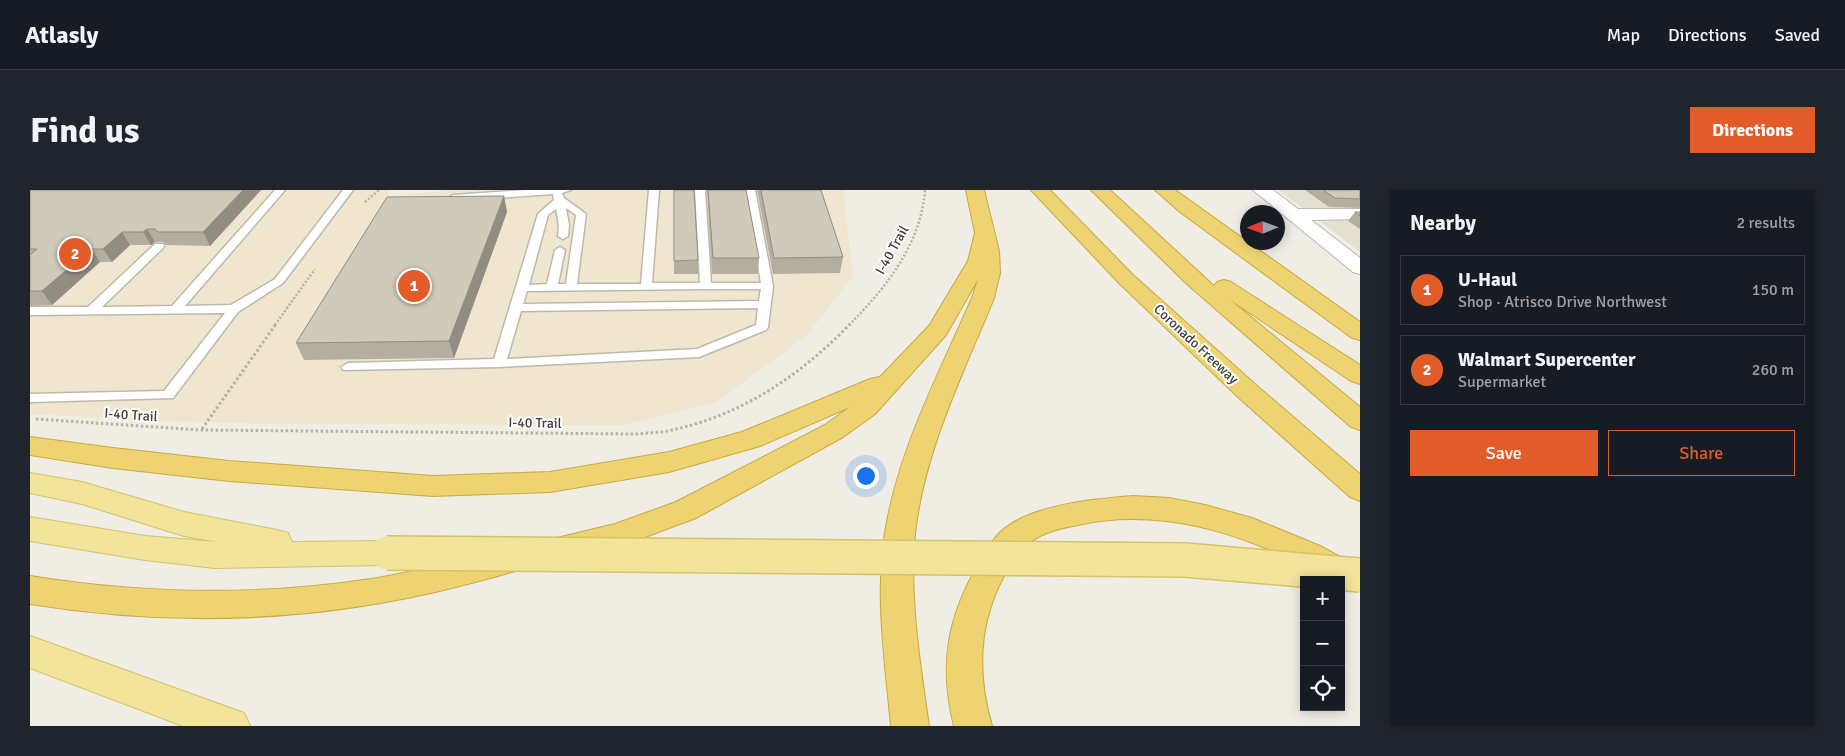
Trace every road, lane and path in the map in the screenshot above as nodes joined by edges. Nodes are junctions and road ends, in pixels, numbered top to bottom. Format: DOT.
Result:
graph roads {
  1 [pos="280,190"];
  2 [pos="348,190"];
  3 [pos="380,190"];
  4 [pos="566,190"];
  5 [pos="654,190"];
  6 [pos="700,190"];
  7 [pos="750,190"];
  8 [pos="924,190"];
  9 [pos="975,190"];
  10 [pos="1040,190"];
  11 [pos="1100,190"];
  12 [pos="1164,190"];
  13 [pos="1262,190"];
  14 [pos="558,194"];
  15 [pos="441,199"];
  16 [pos="361,204"];
  17 [pos="1360,214"];
  18 [pos="1294,215"];
  19 [pos="1137,227"];
  20 [pos="985,232"];
  21 [pos="563,236"];
  22 [pos="159,246"];
  23 [pos="560,250"];
  24 [pos="316,268"];
  25 [pos="1360,268"];
  26 [pos="706,286"];
  27 [pos="767,286"];
  28 [pos="646,287"];
  29 [pos="522,288"];
  30 [pos="552,288"];
  31 [pos="571,288"];
  32 [pos="764,304"];
  33 [pos="516,308"];
  34 [pos="92,310"];
  35 [pos="175,310"];
  36 [pos="234,310"];
  37 [pos="30,311"];
  38 [pos="1360,333"];
  39 [pos="499,363"];
  40 [pos="348,367"];
  41 [pos="1360,376"];
  42 [pos="894,378"];
  43 [pos="30,398"];
  44 [pos="30,418"];
  45 [pos="1360,421"];
  46 [pos="201,430"];
  47 [pos="30,446"];
  48 [pos="30,483"];
  49 [pos="1360,490"];
  50 [pos="30,529"];
  51 [pos="337,553"];
  52 [pos="1360,575"];
  53 [pos="1360,584"];
  54 [pos="30,590"];
  55 [pos="30,652"];
  56 [pos="231,726"];
  57 [pos="910,726"];
  58 [pos="973,726"];
  1 -- 35 [label="lane"];
  2 -- 36 [label="lane"];
  3 -- 16 [label="path"];
  4 -- 14 [label="lane"];
  5 -- 28 [label="lane"];
  6 -- 26 [label="lane"];
  7 -- 27 [label="lane"];
  8 -- 46 [label="path, I-40 Trail"];
  9 -- 20 [label="highway"];
  10 -- 49 [label="highway, Coronado Freeway"];
  11 -- 19 [label="highway"];
  12 -- 38 [label="highway"];
  13 -- 18 [label="street"];
  14 -- 15 [label="lane"];
  14 -- 21 [label="lane"];
  14 -- 29 [label="lane"];
  14 -- 31 [label="lane"];
  17 -- 18 [label="street"];
  18 -- 25 [label="street"];
  19 -- 41 [label="highway"];
  19 -- 45 [label="highway"];
  20 -- 42 [label="highway"];
  20 -- 57 [label="highway"];
  22 -- 34 [label="lane"];
  23 -- 30 [label="lane"];
  24 -- 46 [label="path"];
  26 -- 27 [label="lane"];
  26 -- 28 [label="lane"];
  27 -- 32 [label="lane"];
  28 -- 31 [label="lane"];
  29 -- 30 [label="lane"];
  29 -- 33 [label="lane"];
  30 -- 31 [label="lane"];
  32 -- 33 [label="lane"];
  32 -- 39 [label="lane"];
  33 -- 39 [label="lane"];
  34 -- 35 [label="lane"];
  34 -- 37 [label="lane"];
  35 -- 36 [label="lane"];
  36 -- 43 [label="lane"];
  39 -- 40 [label="lane"];
  42 -- 47 [label="highway"];
  42 -- 54 [label="highway"];
  44 -- 46 [label="path, I-40 Trail"];
  48 -- 51 [label="main road"];
  50 -- 51 [label="main road"];
  51 -- 52 [label="main road, bridge"];
  53 -- 58 [label="highway"];
  55 -- 56 [label="main road"];
}
